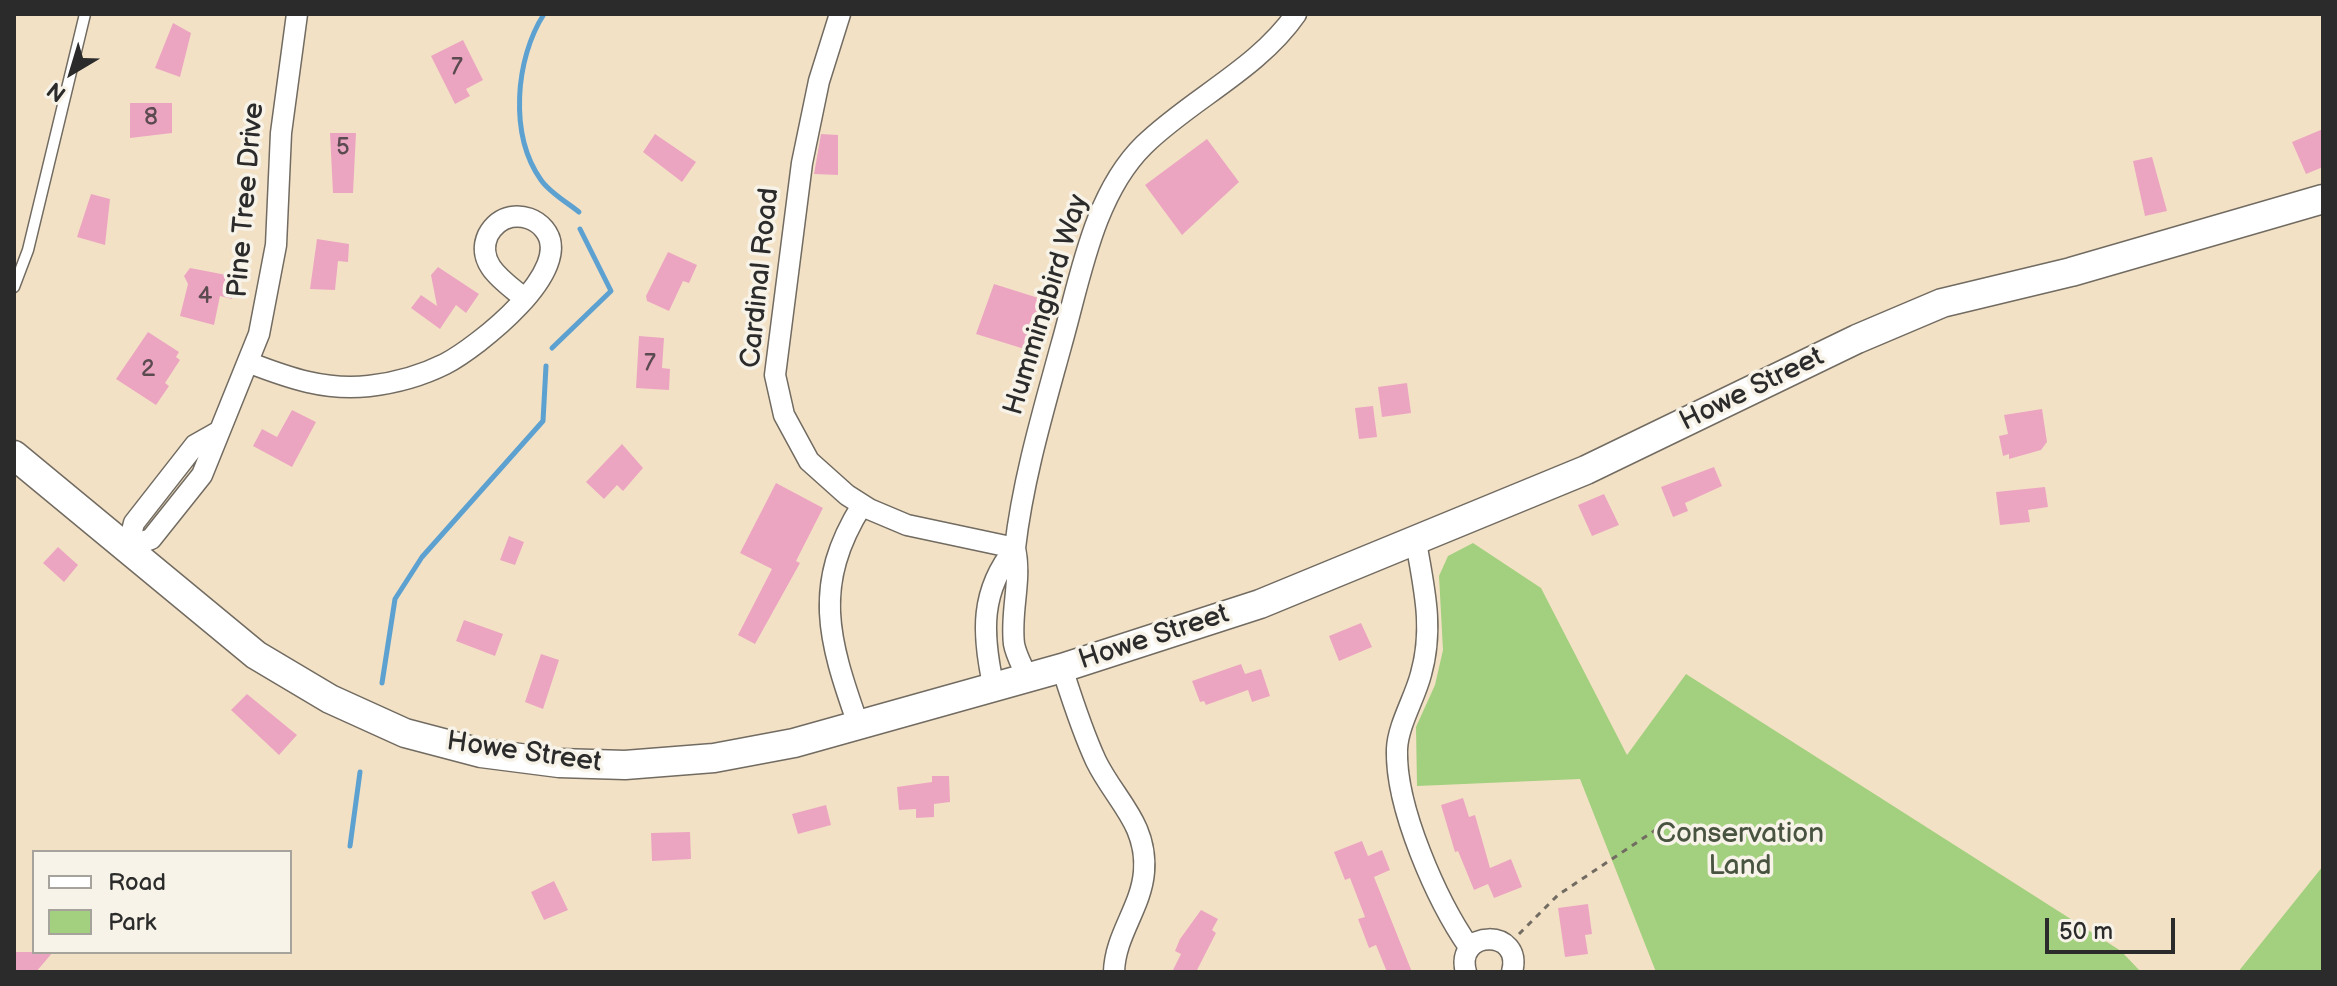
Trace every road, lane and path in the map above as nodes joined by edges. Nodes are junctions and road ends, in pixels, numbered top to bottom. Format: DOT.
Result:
graph roads {
  1 [pos="85,14"];
  2 [pos="297,14"];
  3 [pos="840,14"];
  4 [pos="1296,14"];
  5 [pos="2323,199"];
  6 [pos="14,287"];
  7 [pos="524,298"];
  8 [pos="250,363"];
  9 [pos="14,455"];
  10 [pos="862,505"];
  11 [pos="1416,542"];
  12 [pos="128,547"];
  13 [pos="1015,548"];
  14 [pos="1062,668"];
  15 [pos="1026,675"];
  16 [pos="993,684"];
  17 [pos="858,724"];
  18 [pos="1660,827"];
  19 [pos="1508,945"];
  20 [pos="1469,947"];
  21 [pos="1114,972"];
  22 [pos="1466,972"];
  23 [pos="1512,972"];
  1 -- 6 [label="lane"];
  2 -- 8 [label="street, Pine Tree Drive"];
  3 -- 10 [label="street, Cardinal Road"];
  4 -- 13 [label="street, Hummingbird Way"];
  5 -- 11 [label="street, Howe Street"];
  7 -- 8 [label="street"];
  8 -- 12 [label="street, Pine Tree Drive"];
  9 -- 12 [label="street, Howe Street"];
  10 -- 13 [label="street, Cardinal Road"];
  10 -- 17 [label="street"];
  11 -- 14 [label="street, Howe Street"];
  11 -- 20 [label="street"];
  12 -- 17 [label="street, Howe Street"];
  13 -- 15 [label="street, Hummingbird Way"];
  13 -- 16 [label="street, Hummingbird Way"];
  14 -- 15 [label="street, Howe Street"];
  14 -- 21 [label="street"];
  15 -- 16 [label="street, Howe Street"];
  16 -- 17 [label="street, Howe Street"];
  18 -- 19 [label="path"];
  19 -- 20 [label="street"];
  19 -- 23 [label="street"];
  20 -- 22 [label="street"];
}
